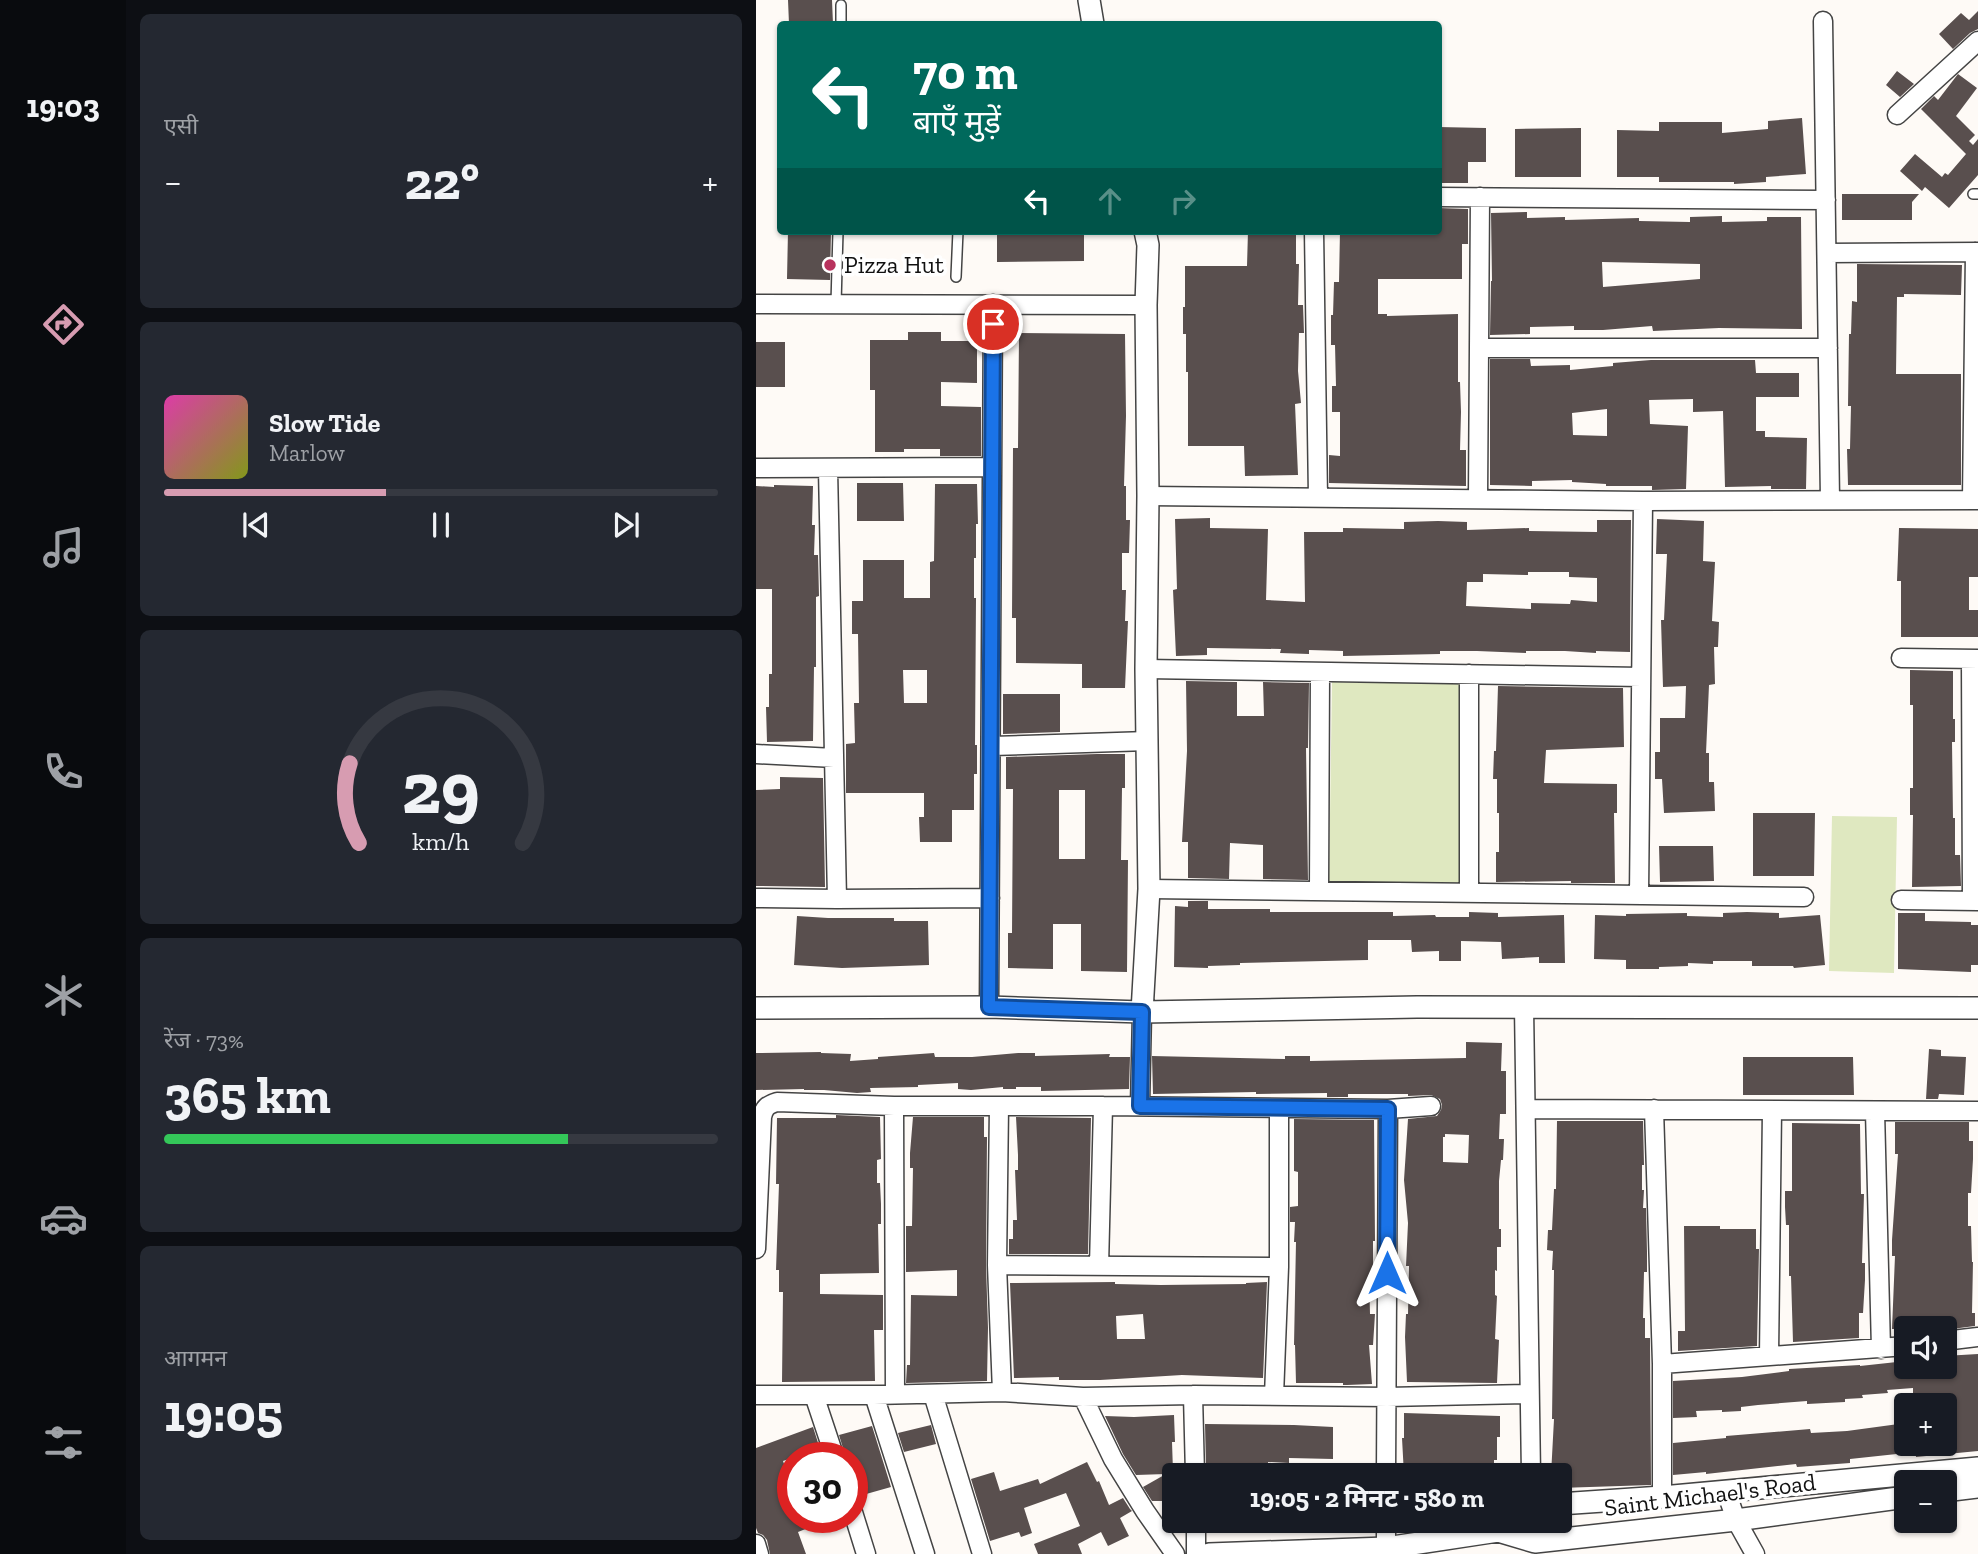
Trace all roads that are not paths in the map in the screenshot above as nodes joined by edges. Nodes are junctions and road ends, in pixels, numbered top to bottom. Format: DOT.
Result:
graph roads {
  1 [pos="1088,0"];
  2 [pos="841,5"];
  3 [pos="1824,20"];
  4 [pos="841,21"];
  5 [pos="1092,21"];
  6 [pos="1978,41"];
  7 [pos="1897,115"];
  8 [pos="1442,197"];
  9 [pos="1480,197"];
  10 [pos="1826,200"];
  11 [pos="838,235"];
  12 [pos="958,235"];
  13 [pos="1146,235"];
  14 [pos="1314,235"];
  15 [pos="1977,252"];
  16 [pos="1827,253"];
  17 [pos="956,277"];
  18 [pos="756,304"];
  19 [pos="836,304"];
  20 [pos="993,304"];
  21 [pos="1146,305"];
  22 [pos="1479,348"];
  23 [pos="1828,348"];
  24 [pos="992,467"];
  25 [pos="756,468"];
  26 [pos="828,469"];
  27 [pos="1148,496"];
  28 [pos="1318,497"];
  29 [pos="1478,498"];
  30 [pos="1830,500"];
  31 [pos="1975,500"];
  32 [pos="1643,501"];
  33 [pos="1901,658"];
  34 [pos="1975,659"];
  35 [pos="1146,669"];
  36 [pos="1320,672"];
  37 [pos="1469,674"];
  38 [pos="1641,677"];
  39 [pos="1148,741"];
  40 [pos="992,746"];
  41 [pos="756,754"];
  42 [pos="834,758"];
  43 [pos="1149,889"];
  44 [pos="1319,891"];
  45 [pos="1469,893"];
  46 [pos="1639,895"];
  47 [pos="1804,897"];
  48 [pos="756,898"];
  49 [pos="990,898"];
  50 [pos="837,900"];
  51 [pos="1901,900"];
  52 [pos="1975,901"];
  53 [pos="756,1007"];
  54 [pos="989,1007"];
  55 [pos="1524,1007"];
  56 [pos="1978,1009"];
  57 [pos="1142,1012"];
  58 [pos="894,1106"];
  59 [pos="999,1106"];
  60 [pos="1103,1106"];
  61 [pos="1140,1106"];
  62 [pos="1431,1106"];
  63 [pos="1279,1108"];
  64 [pos="1388,1109"];
  65 [pos="1526,1109"];
  66 [pos="1654,1109"];
  67 [pos="1772,1110"];
  68 [pos="1875,1111"];
  69 [pos="1978,1111"];
  70 [pos="756,1249"];
  71 [pos="996,1265"];
  72 [pos="1099,1266"];
  73 [pos="1279,1267"];
  74 [pos="1978,1337"];
  75 [pos="1957,1339"];
  76 [pos="1894,1347"];
  77 [pos="1881,1349"];
  78 [pos="1769,1356"];
  79 [pos="1662,1364"];
  80 [pos="1002,1392"];
  81 [pos="895,1394"];
  82 [pos="933,1394"];
  83 [pos="1528,1394"];
  84 [pos="756,1395"];
  85 [pos="814,1395"];
  86 [pos="874,1395"];
  87 [pos="1193,1395"];
  88 [pos="1274,1396"];
  89 [pos="1083,1397"];
  90 [pos="1387,1397"];
  91 [pos="830,1442"];
  92 [pos="1195,1463"];
  93 [pos="1387,1463"];
  94 [pos="1531,1463"];
  95 [pos="1978,1468"];
  96 [pos="1978,1487"];
  97 [pos="1957,1490"];
  98 [pos="1726,1491"];
  99 [pos="1662,1497"];
  100 [pos="1894,1499"];
  101 [pos="1572,1503"];
  102 [pos="1736,1520"];
  103 [pos="1572,1529"];
  104 [pos="859,1533"];
  105 [pos="1196,1533"];
  106 [pos="1386,1533"];
  107 [pos="1479,1533"];
  108 [pos="756,1544"];
  109 [pos="1386,1548"];
  110 [pos="1419,1549"];
  111 [pos="1289,1553"];
  112 [pos="760,1554"];
  113 [pos="866,1554"];
  114 [pos="925,1554"];
  115 [pos="982,1554"];
  116 [pos="1175,1554"];
  117 [pos="1196,1554"];
  118 [pos="1209,1554"];
  119 [pos="1755,1554"];
  1 -- 5 [label="street"];
  2 -- 4 [label="lane"];
  3 -- 10 [label="street"];
  6 -- 7 [label="street"];
  8 -- 9 [label="street"];
  9 -- 10 [label="street"];
  9 -- 22 [label="street"];
  10 -- 16 [label="street"];
  11 -- 19 [label="lane"];
  12 -- 17 [label="lane"];
  13 -- 21 [label="street"];
  14 -- 28 [label="street"];
  15 -- 16 [label="street"];
  15 -- 31 [label="street"];
  16 -- 23 [label="street"];
  18 -- 19 [label="street"];
  19 -- 20 [label="street"];
  20 -- 21 [label="street"];
  20 -- 24 [label="street"];
  21 -- 27 [label="street"];
  22 -- 23 [label="street"];
  22 -- 29 [label="street"];
  23 -- 30 [label="street"];
  24 -- 26 [label="street"];
  24 -- 40 [label="street"];
  25 -- 26 [label="street"];
  26 -- 42 [label="street"];
  27 -- 28 [label="street"];
  27 -- 35 [label="street"];
  28 -- 29 [label="street"];
  29 -- 32 [label="street"];
  30 -- 31 [label="street"];
  30 -- 32 [label="street"];
  32 -- 38 [label="street"];
  33 -- 34 [label="street"];
  34 -- 52 [label="street"];
  35 -- 36 [label="street"];
  35 -- 39 [label="street"];
  36 -- 37 [label="street"];
  36 -- 44 [label="street"];
  37 -- 38 [label="street"];
  37 -- 45 [label="street"];
  38 -- 46 [label="street"];
  39 -- 40 [label="street"];
  39 -- 43 [label="street"];
  40 -- 49 [label="street"];
  41 -- 42 [label="street"];
  42 -- 50 [label="street"];
  43 -- 44 [label="street"];
  43 -- 57 [label="street"];
  44 -- 45 [label="street"];
  45 -- 46 [label="street"];
  46 -- 47 [label="street"];
  48 -- 50 [label="street"];
  49 -- 50 [label="street"];
  49 -- 54 [label="street"];
  51 -- 52 [label="street"];
  53 -- 54 [label="street"];
  54 -- 57 [label="street"];
  55 -- 56 [label="street"];
  55 -- 57 [label="street"];
  55 -- 65 [label="street"];
  57 -- 61 [label="street"];
  58 -- 59 [label="street"];
  58 -- 70 [label="street"];
  58 -- 81 [label="street"];
  59 -- 60 [label="street"];
  59 -- 71 [label="street"];
  60 -- 61 [label="street"];
  60 -- 72 [label="street"];
  61 -- 63 [label="street"];
  62 -- 64 [label="street"];
  63 -- 64 [label="street"];
  63 -- 73 [label="street"];
  64 -- 90 [label="street"];
  65 -- 66 [label="street"];
  65 -- 83 [label="street"];
  66 -- 67 [label="street"];
  66 -- 79 [label="street"];
  67 -- 68 [label="street"];
  67 -- 78 [label="street"];
  68 -- 69 [label="street"];
  68 -- 77 [label="street"];
  71 -- 72 [label="street"];
  71 -- 80 [label="street"];
  72 -- 73 [label="street"];
  73 -- 88 [label="street"];
  74 -- 75 [label="street"];
  76 -- 77 [label="street"];
  77 -- 78 [label="street"];
  78 -- 79 [label="street"];
  79 -- 99 [label="street"];
  80 -- 82 [label="street"];
  80 -- 89 [label="street"];
  81 -- 82 [label="street"];
  81 -- 86 [label="street"];
  82 -- 115 [label="street"];
  83 -- 90 [label="street"];
  83 -- 94 [label="street"];
  84 -- 85 [label="street"];
  85 -- 86 [label="street"];
  85 -- 91 [label="street"];
  86 -- 114 [label="street"];
  87 -- 88 [label="street"];
  87 -- 89 [label="street"];
  87 -- 92 [label="street"];
  88 -- 90 [label="street"];
  89 -- 116 [label="street"];
  90 -- 93 [label="street"];
  95 -- 98 [label="street, Saint Michael's Road"];
  96 -- 97 [label="street"];
  98 -- 99 [label="street, Saint Michael's Road"];
  98 -- 102 [label="street"];
  99 -- 101 [label="street, Saint Michael's Road"];
  100 -- 102 [label="street, Saint Michael's Road"];
  102 -- 103 [label="street, Saint Michael's Road"];
  102 -- 119 [label="street"];
  104 -- 113 [label="street"];
  105 -- 117 [label="street"];
  106 -- 109 [label="street"];
  107 -- 110 [label="street"];
  108 -- 112 [label="street"];
  109 -- 110 [label="street"];
  109 -- 111 [label="street"];
  111 -- 118 [label="street"];
}
